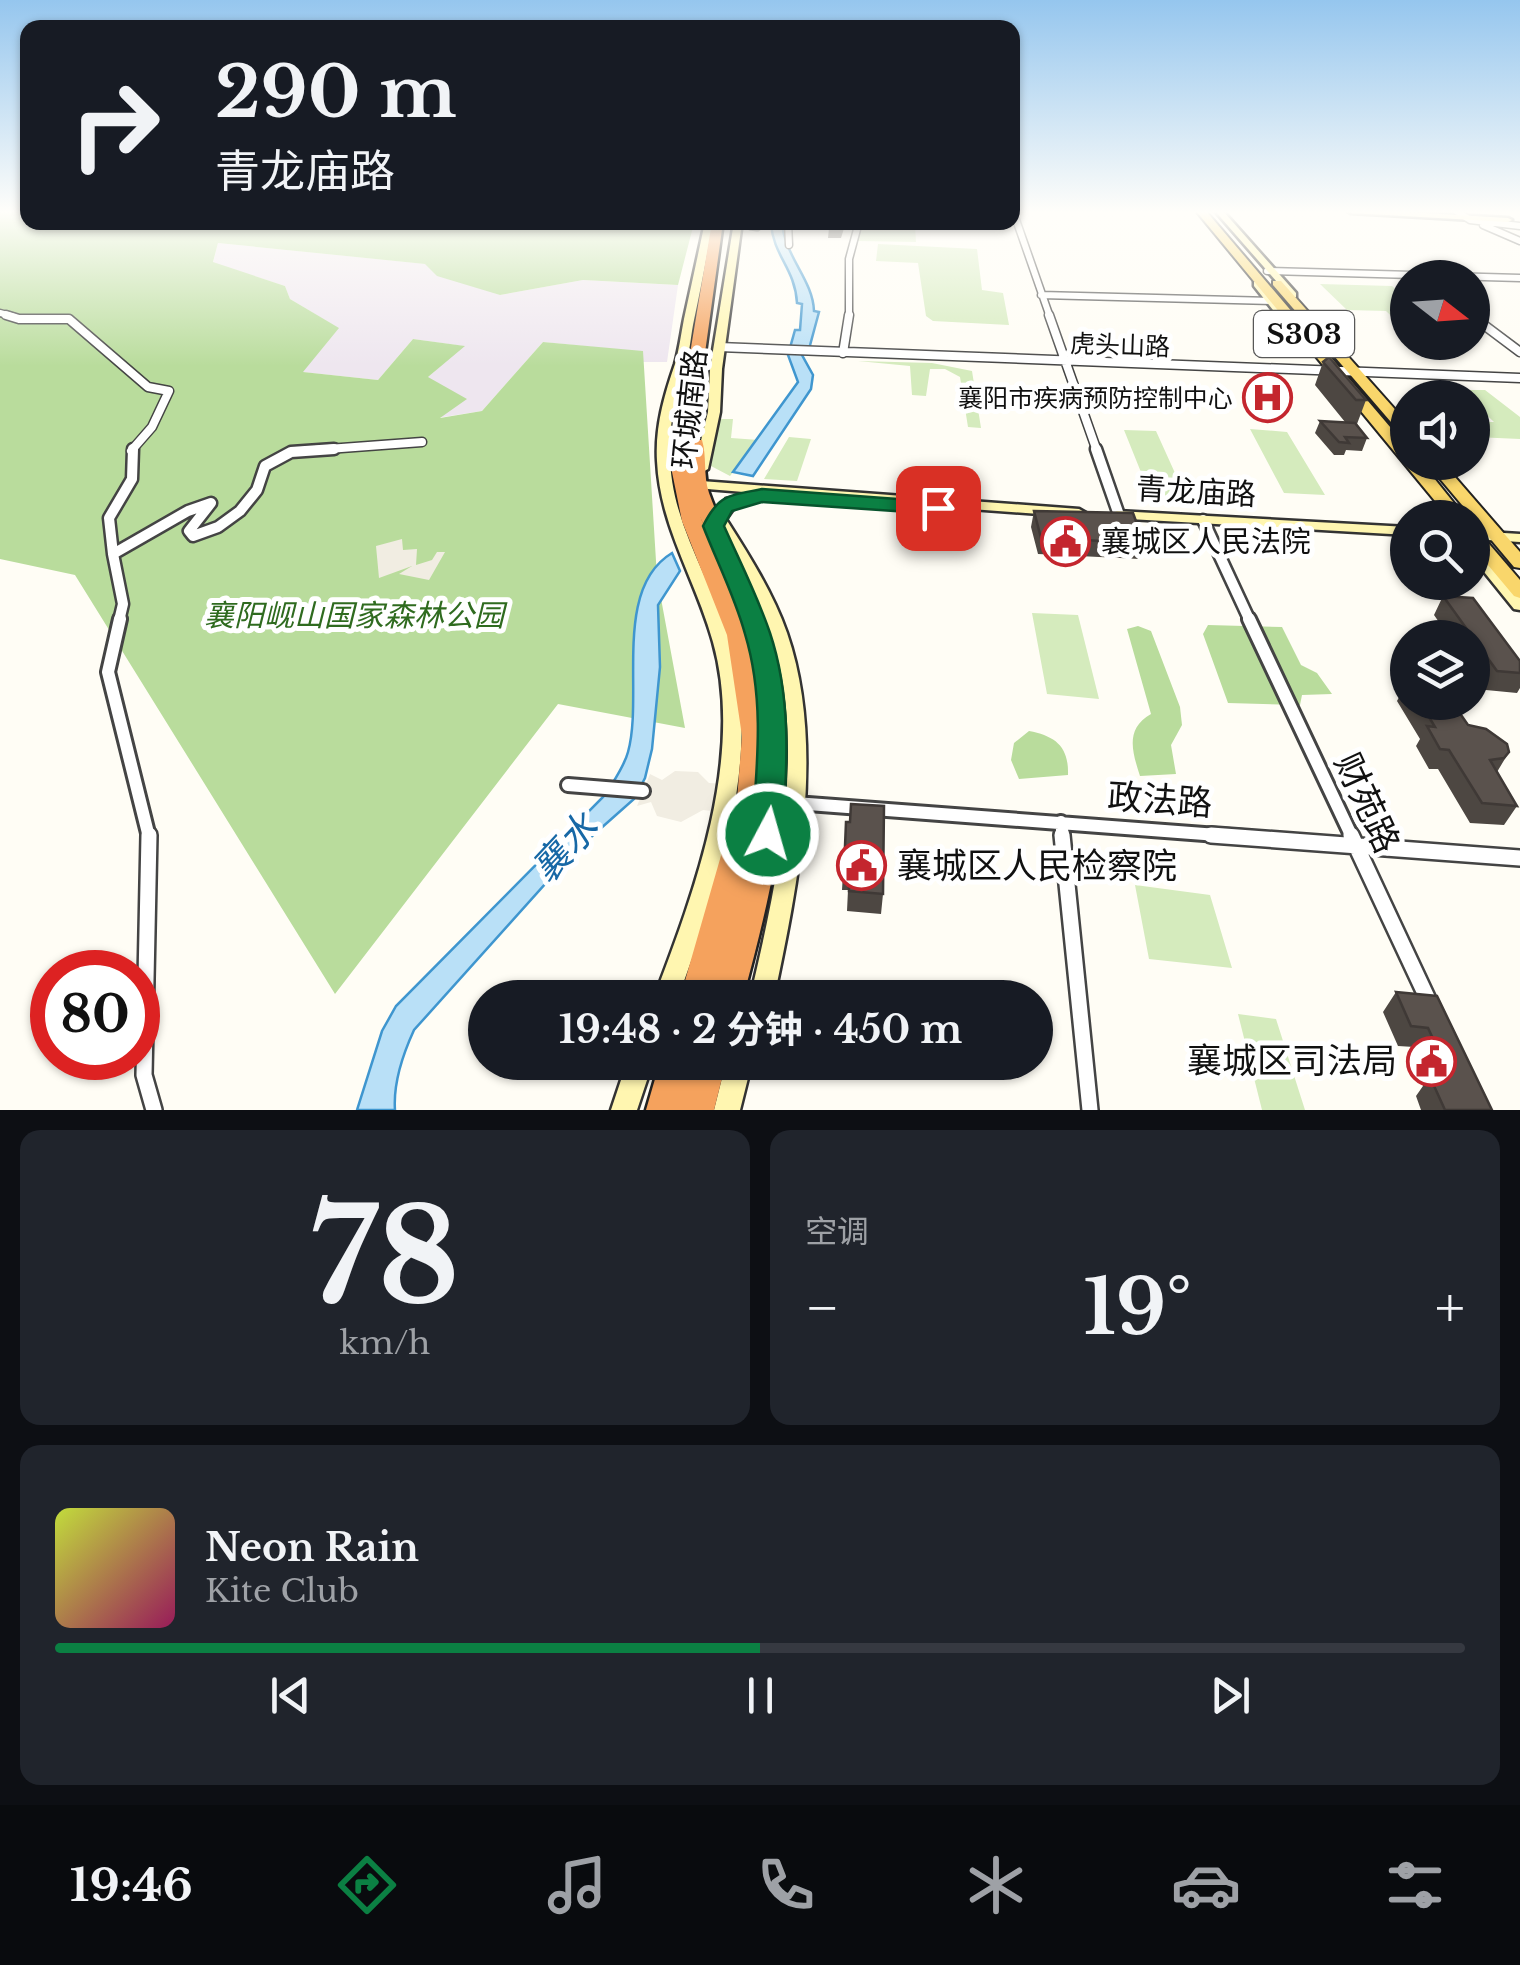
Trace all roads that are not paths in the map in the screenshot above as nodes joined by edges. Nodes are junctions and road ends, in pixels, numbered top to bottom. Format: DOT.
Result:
graph roads {
  1 [pos="707,263"];
  2 [pos="713,263"];
  3 [pos="718,263"];
  4 [pos="726,263"];
  5 [pos="849,263"];
  6 [pos="1030,263"];
  7 [pos="1242,263"];
  8 [pos="1262,263"];
  9 [pos="1269,271"];
  10 [pos="1390,275"];
  11 [pos="1490,277"];
  12 [pos="1520,278"];
  13 [pos="1040,295"];
  14 [pos="1274,301"];
  15 [pos="0,313"];
  16 [pos="1490,330"];
  17 [pos="702,347"];
  18 [pos="1520,352"];
  19 [pos="843,353"];
  20 [pos="1063,363"];
  21 [pos="1334,374"];
  22 [pos="1360,375"];
  23 [pos="1520,378"];
  24 [pos="1390,409"];
  25 [pos="1390,437"];
  26 [pos="422,442"];
  27 [pos="694,479"];
  28 [pos="1427,480"];
  29 [pos="1453,480"];
  30 [pos="755,492"];
  31 [pos="1432,500"];
  32 [pos="1443,500"];
  33 [pos="1112,517"];
  34 [pos="1086,518"];
  35 [pos="716,522"];
  36 [pos="1204,522"];
  37 [pos="1390,532"];
  38 [pos="1511,542"];
  39 [pos="114,554"];
  40 [pos="1490,561"];
  41 [pos="1520,562"];
  42 [pos="1490,568"];
  43 [pos="1520,592"];
  44 [pos="1520,606"];
  45 [pos="568,785"];
  46 [pos="643,791"];
  47 [pos="726,798"];
  48 [pos="772,802"];
  49 [pos="1061,822"];
  50 [pos="1353,845"];
  51 [pos="1520,858"];
  52 [pos="671,980"];
  53 [pos="703,980"];
  54 [pos="732,980"];
  55 [pos="766,980"];
  56 [pos="1438,1022"];
  57 [pos="634,1080"];
  58 [pos="672,1080"];
  59 [pos="704,1080"];
  60 [pos="734,1080"];
  61 [pos="154,1110"];
  62 [pos="624,1110"];
  63 [pos="664,1110"];
  64 [pos="696,1110"];
  65 [pos="727,1110"];
  66 [pos="1090,1110"];
  1 -- 17 [label="street"];
  2 -- 17 [label="highway, 环城南路"];
  3 -- 17 [label="highway, 环城南路"];
  4 -- 17 [label="street"];
  5 -- 19 [label="street"];
  6 -- 13 [label="street"];
  7 -- 14 [label="main road, S303"];
  8 -- 9 [label="main road, S303"];
  9 -- 10 [label="street"];
  9 -- 22 [label="main road, S303"];
  11 -- 12 [label="street"];
  13 -- 14 [label="street"];
  13 -- 20 [label="street"];
  14 -- 21 [label="main road, S303"];
  15 -- 39 [label="street"];
  16 -- 18 [label="street"];
  17 -- 19 [label="street, 虎头山路"];
  17 -- 27 [label="highway, 环城南路"];
  17 -- 27 [label="highway, 环城南路"];
  17 -- 47 [label="street"];
  19 -- 20 [label="street, 虎头山路"];
  20 -- 21 [label="street, 虎头山路"];
  20 -- 33 [label="street"];
  21 -- 22 [label="street, 虎头山路"];
  21 -- 25 [label="main road, S303"];
  21 -- 31 [label="street"];
  22 -- 23 [label="street, 虎头山路"];
  22 -- 24 [label="main road, S303"];
  26 -- 39 [label="street"];
  27 -- 30 [label="street, 青龙庙路"];
  27 -- 30 [label="street"];
  27 -- 35 [label="highway, 环城南路"];
  27 -- 48 [label="highway, 环城南路"];
  28 -- 32 [label="main road, S303"];
  29 -- 38 [label="main road"];
  30 -- 33 [label="street, 青龙庙路"];
  30 -- 34 [label="street, 青龙庙路"];
  30 -- 35 [label="street"];
  33 -- 36 [label="street, 青龙庙路"];
  35 -- 48 [label="highway, 环城南路"];
  36 -- 37 [label="street, 青龙庙路"];
  36 -- 50 [label="street, 财苑路"];
  38 -- 41 [label="main road"];
  39 -- 61 [label="street"];
  40 -- 43 [label="main road"];
  42 -- 44 [label="street"];
  45 -- 46 [label="street"];
  47 -- 48 [label="street"];
  47 -- 52 [label="street"];
  48 -- 49 [label="street, 政法路"];
  48 -- 53 [label="highway, 环城南路"];
  48 -- 54 [label="highway, 环城南路"];
  48 -- 55 [label="street"];
  49 -- 50 [label="street, 政法路"];
  49 -- 66 [label="street"];
  50 -- 51 [label="street, 政法路"];
  50 -- 56 [label="street, 财苑路"];
  57 -- 62 [label="street"];
  58 -- 63 [label="highway"];
  59 -- 64 [label="highway"];
  60 -- 65 [label="street"];
}
